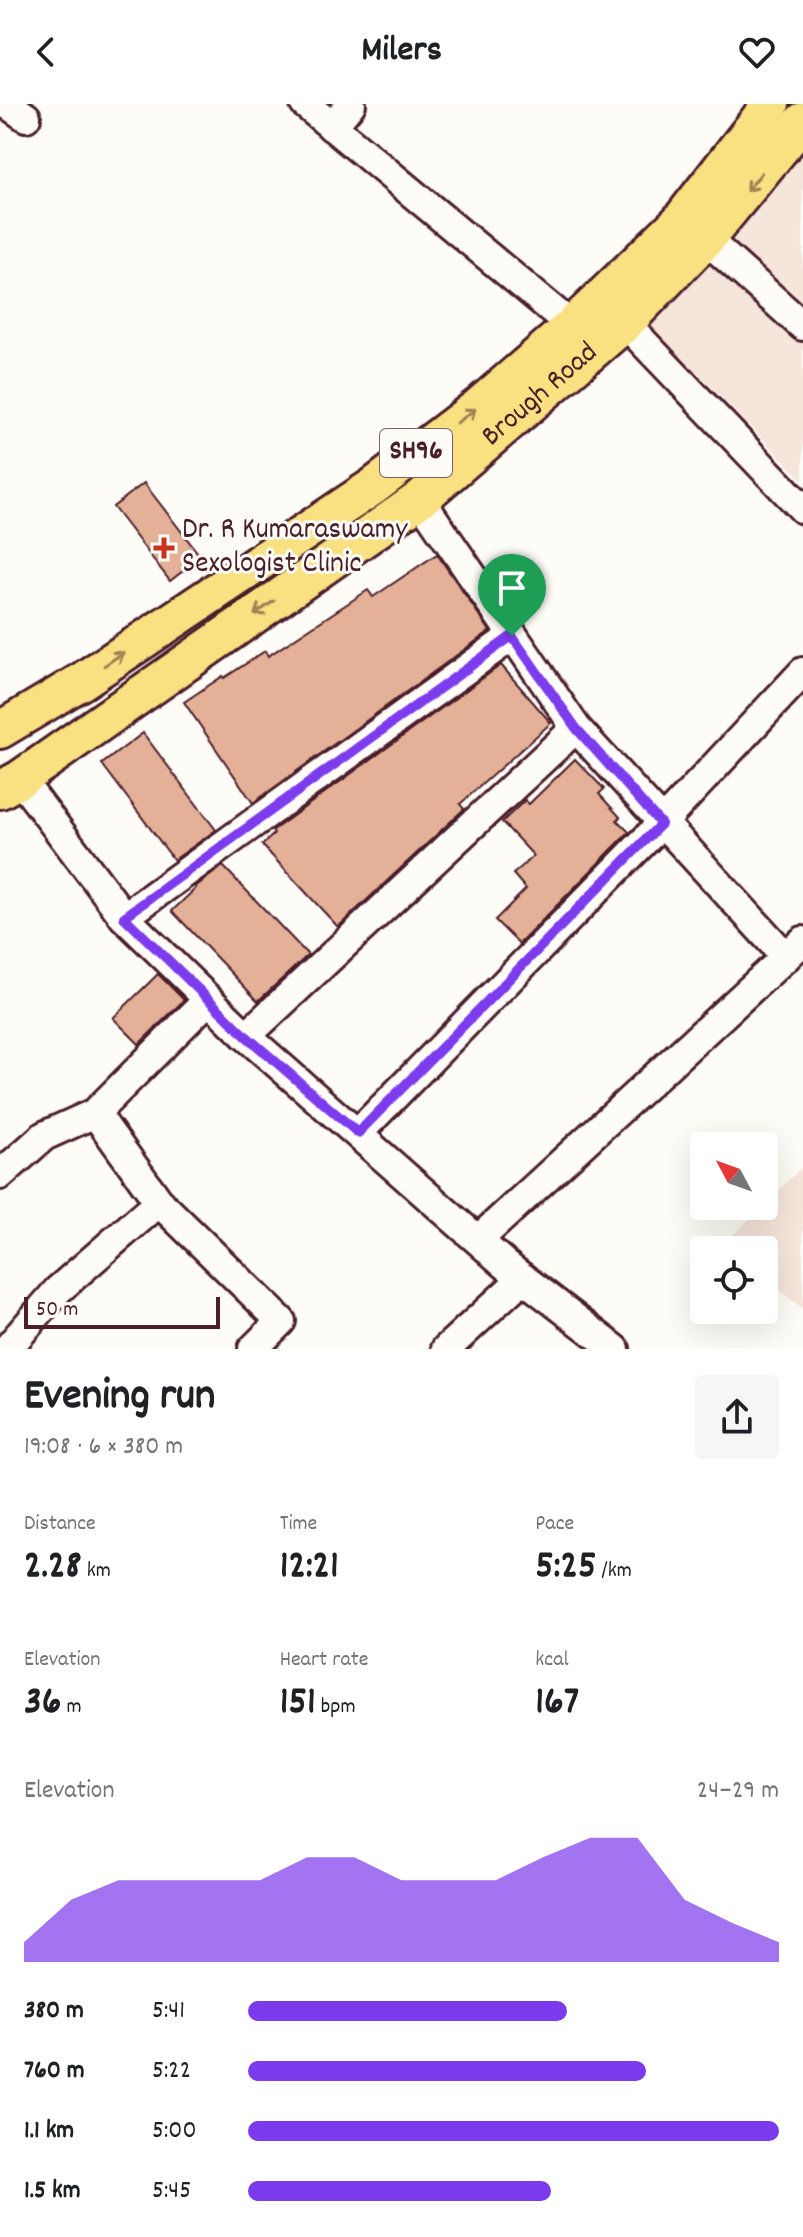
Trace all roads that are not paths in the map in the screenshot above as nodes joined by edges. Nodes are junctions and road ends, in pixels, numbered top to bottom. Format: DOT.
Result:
graph roads {
  1 [pos="305,104"];
  2 [pos="351,104"];
  3 [pos="771,104"];
  4 [pos="803,121"];
  5 [pos="332,127"];
  6 [pos="693,230"];
  7 [pos="625,323"];
  8 [pos="572,326"];
  9 [pos="803,326"];
  10 [pos="420,499"];
  11 [pos="803,509"];
  12 [pos="512,636"];
  13 [pos="803,672"];
  14 [pos="576,728"];
  15 [pos="8,758"];
  16 [pos="661,824"];
  17 [pos="124,917"];
  18 [pos="794,949"];
  19 [pos="208,1000"];
  20 [pos="246,1036"];
  21 [pos="95,1113"];
  22 [pos="358,1133"];
  23 [pos="0,1175"];
  24 [pos="159,1202"];
  25 [pos="479,1239"];
  26 [pos="523,1278"];
  27 [pos="7,1349"];
  28 [pos="253,1349"];
  29 [pos="446,1349"];
  30 [pos="615,1349"];
  1 -- 5 [label="street"];
  2 -- 5 [label="street"];
  3 -- 6 [label="main road, Brough Road / SH96"];
  4 -- 6 [label="main road, Brough Road / SH96, one-way"];
  5 -- 8 [label="street"];
  6 -- 7 [label="main road, Brough Road / SH96"];
  6 -- 8 [label="main road, Brough Road / SH96"];
  6 -- 9 [label="street"];
  7 -- 10 [label="main road, Brough Road / SH96"];
  7 -- 11 [label="street"];
  15 -- 8 [label="main road, Brough Road / SH96, one-way"];
  10 -- 12 [label="street"];
  10 -- 15 [label="main road, Brough Road / SH96, one-way"];
  12 -- 14 [label="street"];
  12 -- 17 [label="street"];
  13 -- 16 [label="street"];
  14 -- 16 [label="street"];
  14 -- 20 [label="street"];
  15 -- 17 [label="street"];
  16 -- 18 [label="street"];
  16 -- 22 [label="street"];
  17 -- 19 [label="street"];
  18 -- 25 [label="street"];
  19 -- 20 [label="street"];
  19 -- 21 [label="street"];
  20 -- 22 [label="street"];
  21 -- 23 [label="street"];
  21 -- 24 [label="street"];
  22 -- 25 [label="street"];
  24 -- 27 [label="street"];
  24 -- 28 [label="street"];
  25 -- 26 [label="street"];
  26 -- 29 [label="street"];
  26 -- 30 [label="street"];
}
